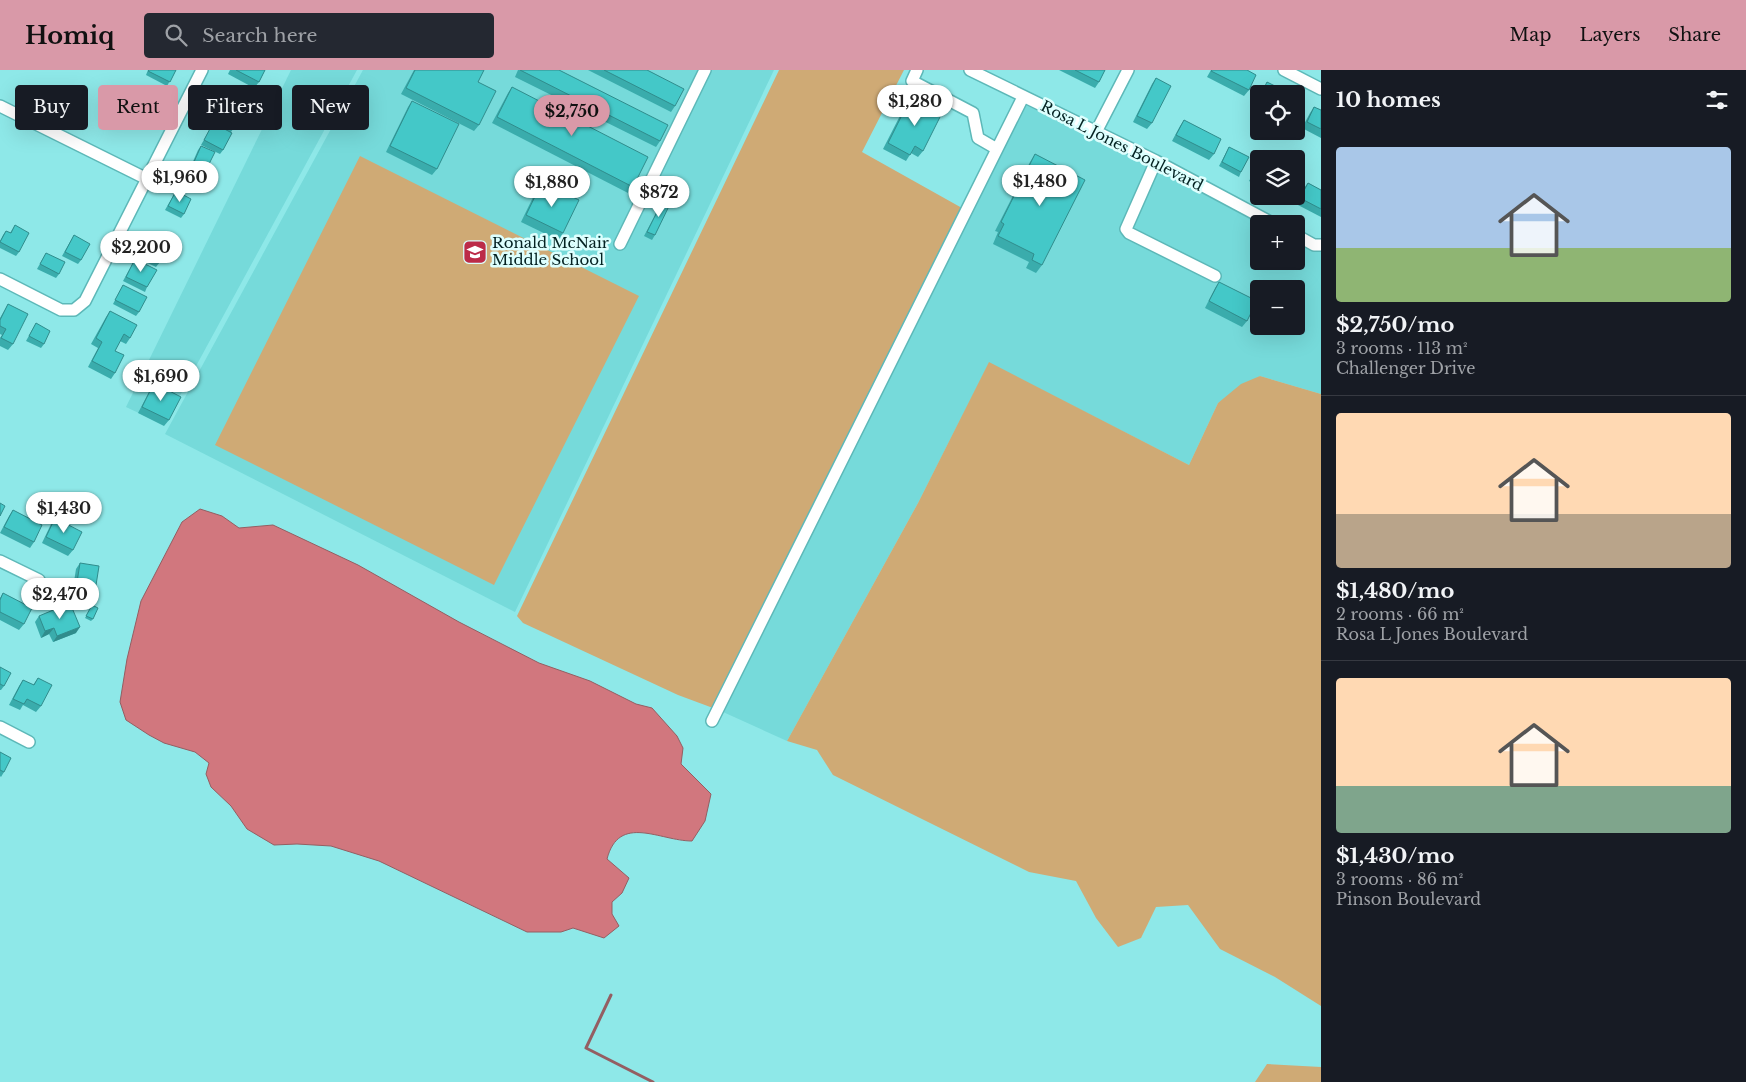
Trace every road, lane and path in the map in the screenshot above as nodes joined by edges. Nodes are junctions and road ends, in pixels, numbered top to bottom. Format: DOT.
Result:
graph roads {
  1 [pos="202,70"];
  2 [pos="705,70"];
  3 [pos="917,70"];
  4 [pos="970,70"];
  5 [pos="1128,70"];
  6 [pos="1284,70"];
  7 [pos="1321,89"];
  8 [pos="1023,97"];
  9 [pos="0,106"];
  10 [pos="1096,132"];
  11 [pos="998,149"];
  12 [pos="1156,161"];
  13 [pos="147,179"];
  14 [pos="1257,215"];
  15 [pos="1305,240"];
  16 [pos="620,244"];
  17 [pos="1321,245"];
  18 [pos="1215,276"];
  19 [pos="0,279"];
  20 [pos="0,561"];
  21 [pos="39,580"];
  22 [pos="712,721"];
  23 [pos="0,727"];
  24 [pos="30,742"];
  1 -- 13 [label="street"];
  2 -- 16 [label="street"];
  3 -- 11 [label="street"];
  4 -- 8 [label="street, Rosa L Jones Boulevard"];
  5 -- 10 [label="street"];
  6 -- 7 [label="street"];
  8 -- 10 [label="street, Rosa L Jones Boulevard"];
  8 -- 11 [label="street"];
  9 -- 13 [label="street"];
  10 -- 12 [label="street, Rosa L Jones Boulevard"];
  11 -- 22 [label="street"];
  12 -- 14 [label="street, Rosa L Jones Boulevard"];
  12 -- 18 [label="street"];
  13 -- 19 [label="street"];
  15 -- 17 [label="street"];
  20 -- 21 [label="street"];
  23 -- 24 [label="street"];
}
